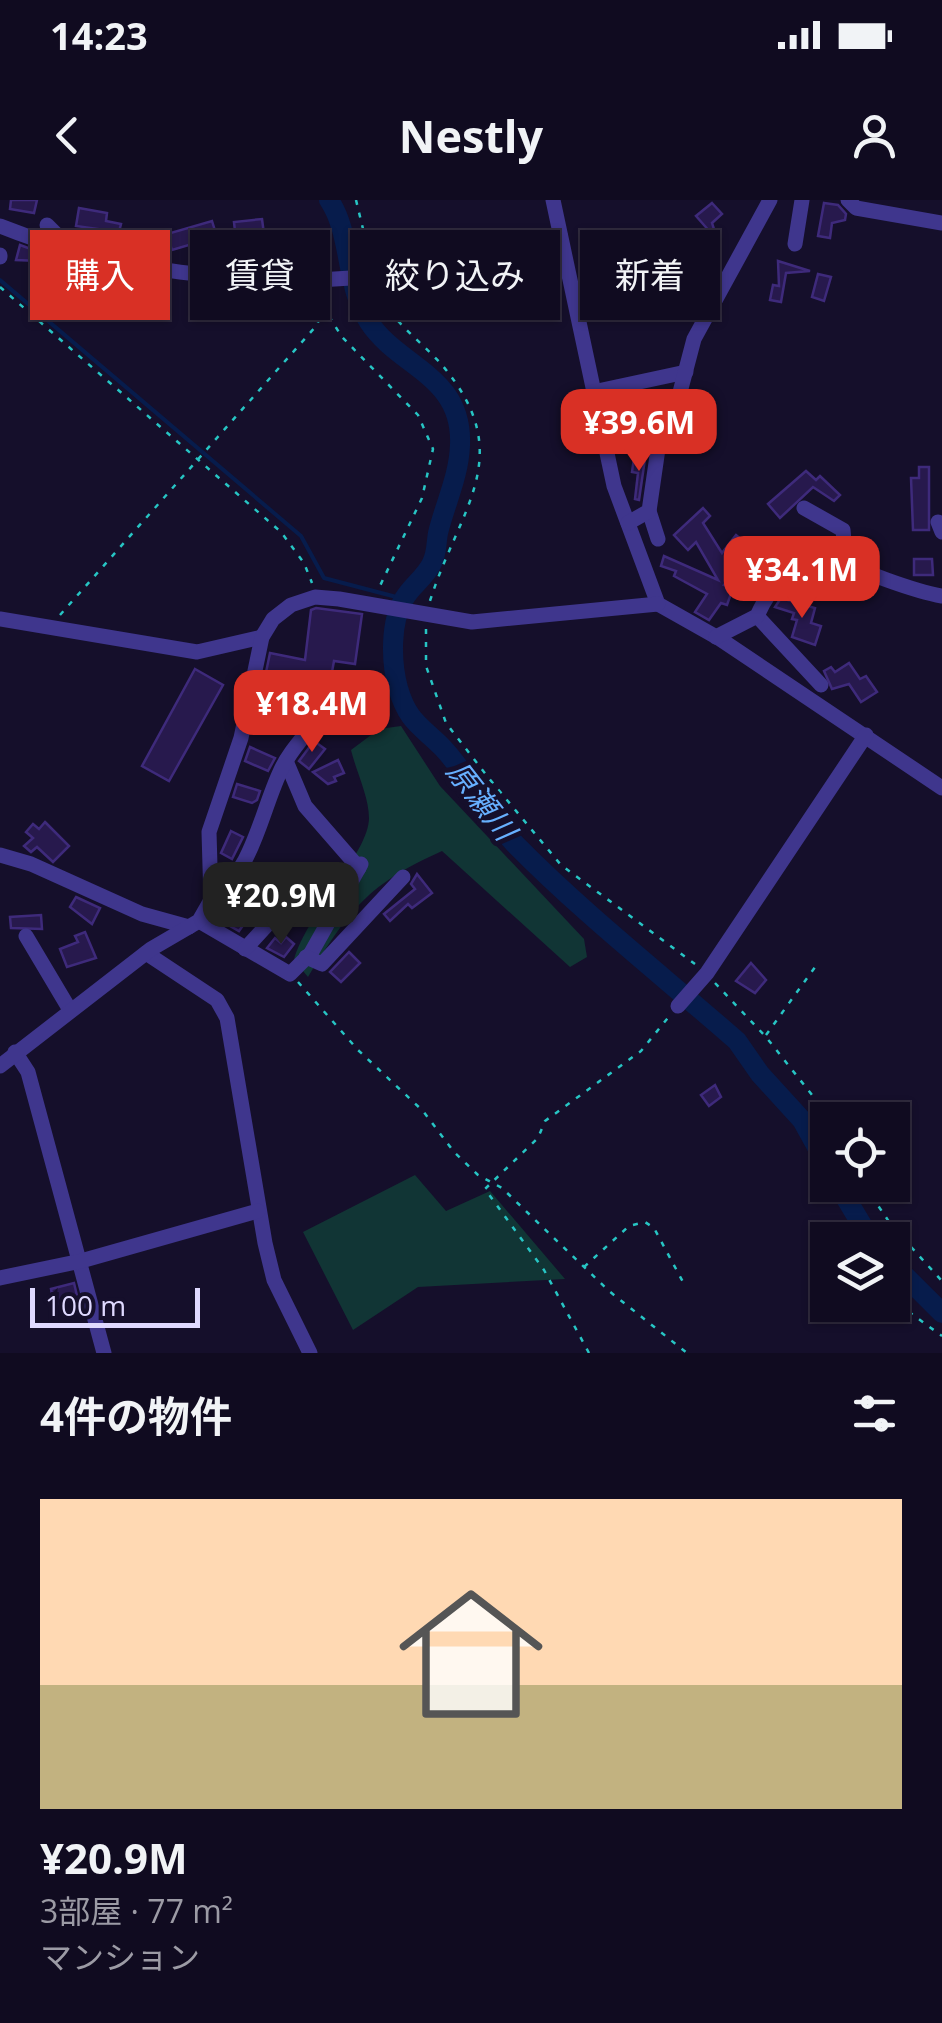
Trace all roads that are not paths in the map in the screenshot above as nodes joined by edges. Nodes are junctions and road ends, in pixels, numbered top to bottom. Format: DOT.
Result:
graph roads {
  1 [pos="552,200"];
  2 [pos="770,200"];
  3 [pos="802,200"];
  4 [pos="848,200"];
  5 [pos="942,223"];
  6 [pos="48,225"];
  7 [pos="0,226"];
  8 [pos="52,230"];
  9 [pos="559,230"];
  10 [pos="30,236"];
  11 [pos="560,236"];
  12 [pos="795,244"];
  13 [pos="686,372"];
  14 [pos="593,392"];
  15 [pos="804,508"];
  16 [pos="649,510"];
  17 [pos="628,522"];
  18 [pos="658,539"];
  19 [pos="832,563"];
  20 [pos="942,596"];
  21 [pos="658,604"];
  22 [pos="757,616"];
  23 [pos="0,619"];
  24 [pos="262,637"];
  25 [pos="716,637"];
  26 [pos="807,672"];
  27 [pos="821,685"];
  28 [pos="794,688"];
  29 [pos="316,721"];
  30 [pos="866,736"];
  31 [pos="286,762"];
  32 [pos="942,788"];
  33 [pos="0,855"];
  34 [pos="312,876"];
  35 [pos="402,877"];
  36 [pos="342,897"];
  37 [pos="212,900"];
  38 [pos="368,915"];
  39 [pos="194,924"];
  40 [pos="26,936"];
  41 [pos="245,949"];
  42 [pos="146,953"];
  43 [pos="306,958"];
  44 [pos="678,1006"];
  45 [pos="70,1010"];
  46 [pos="15,1052"];
  47 [pos="0,1066"];
  48 [pos="258,1211"];
  49 [pos="82,1261"];
  50 [pos="0,1278"];
  51 [pos="104,1353"];
  52 [pos="310,1353"];
  1 -- 9 [label="street"];
  2 -- 13 [label="street"];
  3 -- 12 [label="street"];
  4 -- 5 [label="street"];
  6 -- 8 [label="street"];
  7 -- 10 [label="street"];
  11 -- 14 [label="street"];
  13 -- 14 [label="street"];
  13 -- 16 [label="street"];
  14 -- 17 [label="street"];
  15 -- 19 [label="street"];
  16 -- 17 [label="street"];
  16 -- 18 [label="street"];
  17 -- 21 [label="street"];
  19 -- 20 [label="street"];
  19 -- 22 [label="street"];
  21 -- 24 [label="street"];
  21 -- 25 [label="street"];
  22 -- 25 [label="street"];
  22 -- 26 [label="street"];
  23 -- 24 [label="street"];
  24 -- 37 [label="street"];
  25 -- 28 [label="street"];
  26 -- 27 [label="street"];
  26 -- 28 [label="street"];
  28 -- 30 [label="street"];
  29 -- 31 [label="street"];
  30 -- 32 [label="street"];
  30 -- 44 [label="street"];
  31 -- 36 [label="street"];
  31 -- 37 [label="street"];
  33 -- 39 [label="street"];
  34 -- 41 [label="street"];
  35 -- 38 [label="street"];
  36 -- 38 [label="street"];
  36 -- 43 [label="street"];
  37 -- 39 [label="street"];
  38 -- 43 [label="street"];
  39 -- 41 [label="street"];
  39 -- 42 [label="street"];
  40 -- 45 [label="street"];
  41 -- 43 [label="street"];
  42 -- 45 [label="street"];
  42 -- 48 [label="street"];
  45 -- 46 [label="street"];
  46 -- 47 [label="street"];
  46 -- 49 [label="street"];
  48 -- 49 [label="street"];
  48 -- 52 [label="street"];
  49 -- 50 [label="street"];
  49 -- 51 [label="street"];
}
